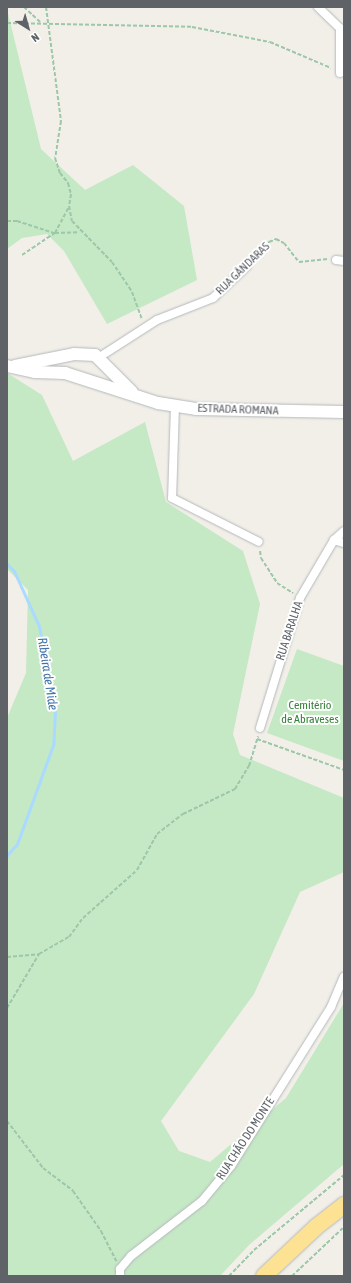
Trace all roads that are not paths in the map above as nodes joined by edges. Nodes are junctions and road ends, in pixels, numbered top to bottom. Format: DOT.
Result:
graph roads {
  1 [pos="318,7"];
  2 [pos="340,73"];
  3 [pos="247,266"];
  4 [pos="98,358"];
  5 [pos="8,367"];
  6 [pos="134,394"];
  7 [pos="175,405"];
  8 [pos="344,412"];
  9 [pos="344,530"];
  10 [pos="334,540"];
  11 [pos="258,542"];
  12 [pos="344,543"];
  13 [pos="260,728"];
  14 [pos="344,977"];
  15 [pos="344,1205"];
  16 [pos="120,1273"];
  17 [pos="264,1276"];
  1 -- 2 [label="street"];
  3 -- 4 [label="street, RUA GÂNDARAS"];
  4 -- 5 [label="street, ESTRADA ROMANA"];
  4 -- 6 [label="street, ESTRADA ROMANA"];
  5 -- 6 [label="street, ESTRADA ROMANA"];
  6 -- 7 [label="street, ESTRADA ROMANA"];
  7 -- 8 [label="street, ESTRADA ROMANA"];
  7 -- 11 [label="street"];
  9 -- 10 [label="street, RUA BARALHA"];
  10 -- 12 [label="street"];
  10 -- 13 [label="street, RUA BARALHA"];
  14 -- 16 [label="street, RUA CHÃO DO MONTE"];
  15 -- 17 [label="highway"];
}
